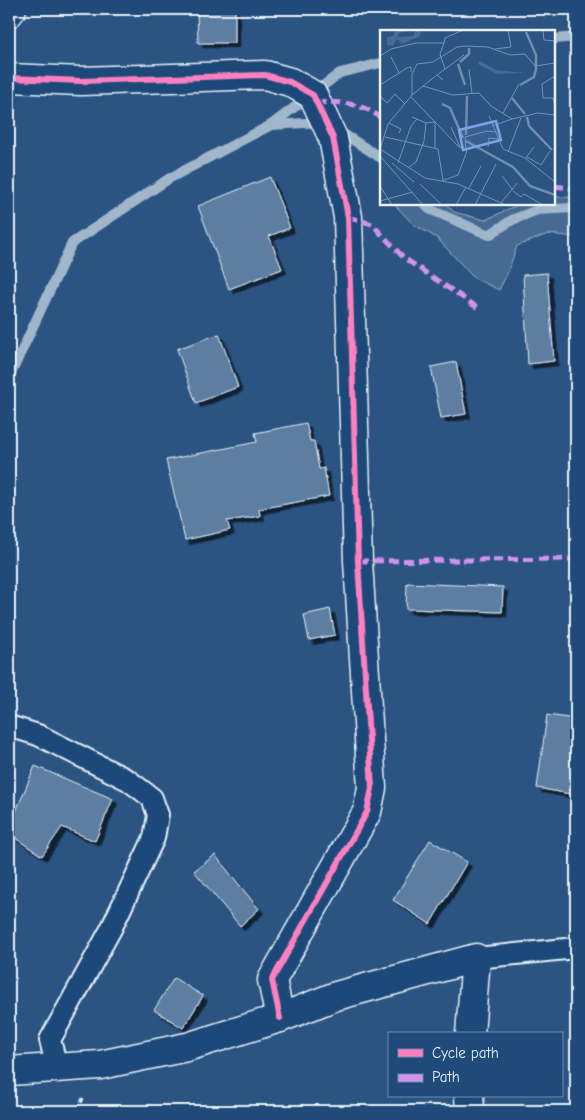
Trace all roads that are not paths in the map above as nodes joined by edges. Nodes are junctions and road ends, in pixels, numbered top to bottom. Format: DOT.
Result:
graph roads {
  1 [pos="12,9"];
  2 [pos="9,13"];
  3 [pos="9,78"];
  4 [pos="9,726"];
  5 [pos="576,948"];
  6 [pos="476,958"];
  7 [pos="280,1018"];
  8 [pos="470,1032"];
  9 [pos="57,1068"];
  10 [pos="9,1071"];
  11 [pos="469,1098"];
  12 [pos="470,1111"];
  1 -- 2 [label="street"];
  3 -- 7 [label="street"];
  4 -- 9 [label="lane"];
  5 -- 6 [label="lane"];
  6 -- 7 [label="street"];
  6 -- 8 [label="street"];
  7 -- 9 [label="street"];
  9 -- 10 [label="street"];
  11 -- 12 [label="street"];
}
